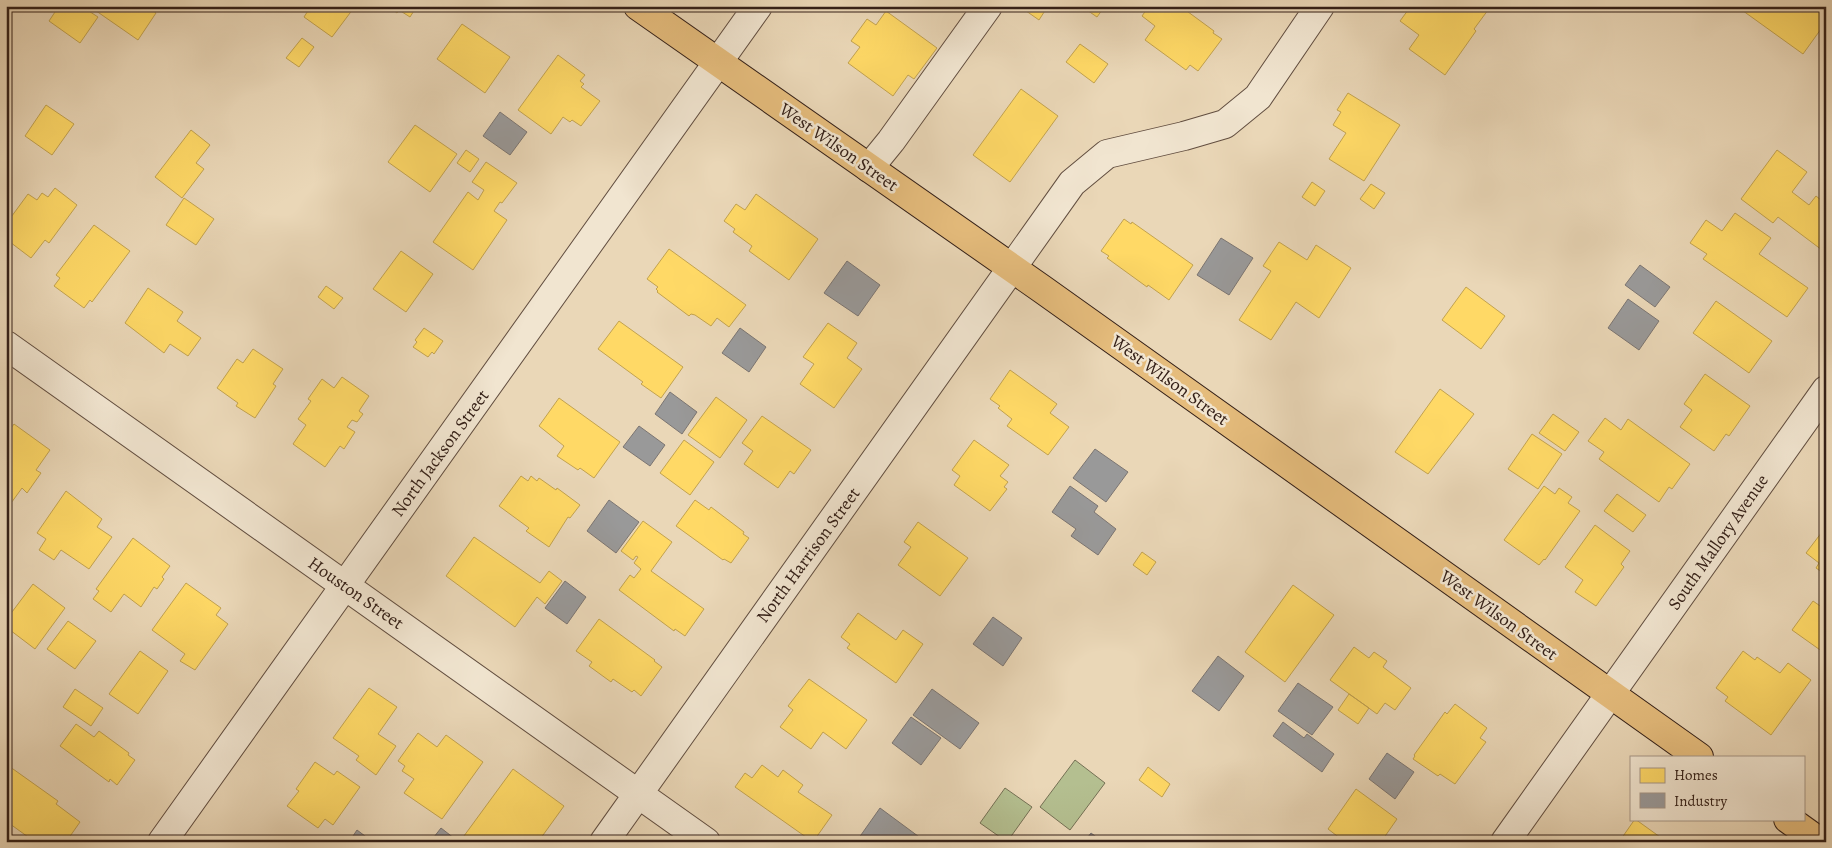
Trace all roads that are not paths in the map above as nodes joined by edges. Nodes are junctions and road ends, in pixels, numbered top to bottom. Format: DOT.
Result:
graph roads {
  1 [pos="638,6"];
  2 [pos="758,6"];
  3 [pos="988,6"];
  4 [pos="1320,6"];
  5 [pos="718,63"];
  6 [pos="869,168"];
  7 [pos="1012,268"];
  8 [pos="6,345"];
  9 [pos="1826,390"];
  10 [pos="345,586"];
  11 [pos="1610,694"];
  12 [pos="1698,756"];
  13 [pos="638,794"];
  14 [pos="1789,820"];
  15 [pos="162,842"];
  16 [pos="604,842"];
  17 [pos="706,842"];
  18 [pos="1505,842"];
  19 [pos="1820,842"];
  1 -- 5 [label="main road, West Wilson Street"];
  2 -- 5 [label="street, North Jackson Street"];
  3 -- 6 [label="street"];
  4 -- 7 [label="street, North Harrison Street"];
  5 -- 6 [label="main road, West Wilson Street"];
  5 -- 10 [label="street, North Jackson Street"];
  6 -- 7 [label="main road, West Wilson Street"];
  7 -- 11 [label="main road, West Wilson Street"];
  7 -- 13 [label="street, North Harrison Street"];
  8 -- 10 [label="street, Houston Street"];
  9 -- 11 [label="street, South Mallory Avenue"];
  10 -- 13 [label="street, Houston Street"];
  10 -- 15 [label="street, North Jackson Street"];
  11 -- 12 [label="main road, West Wilson Street"];
  11 -- 18 [label="street, South Mallory Avenue"];
  13 -- 16 [label="street, North Harrison Street"];
  13 -- 17 [label="street, Houston Street"];
  14 -- 19 [label="main road"];
}
